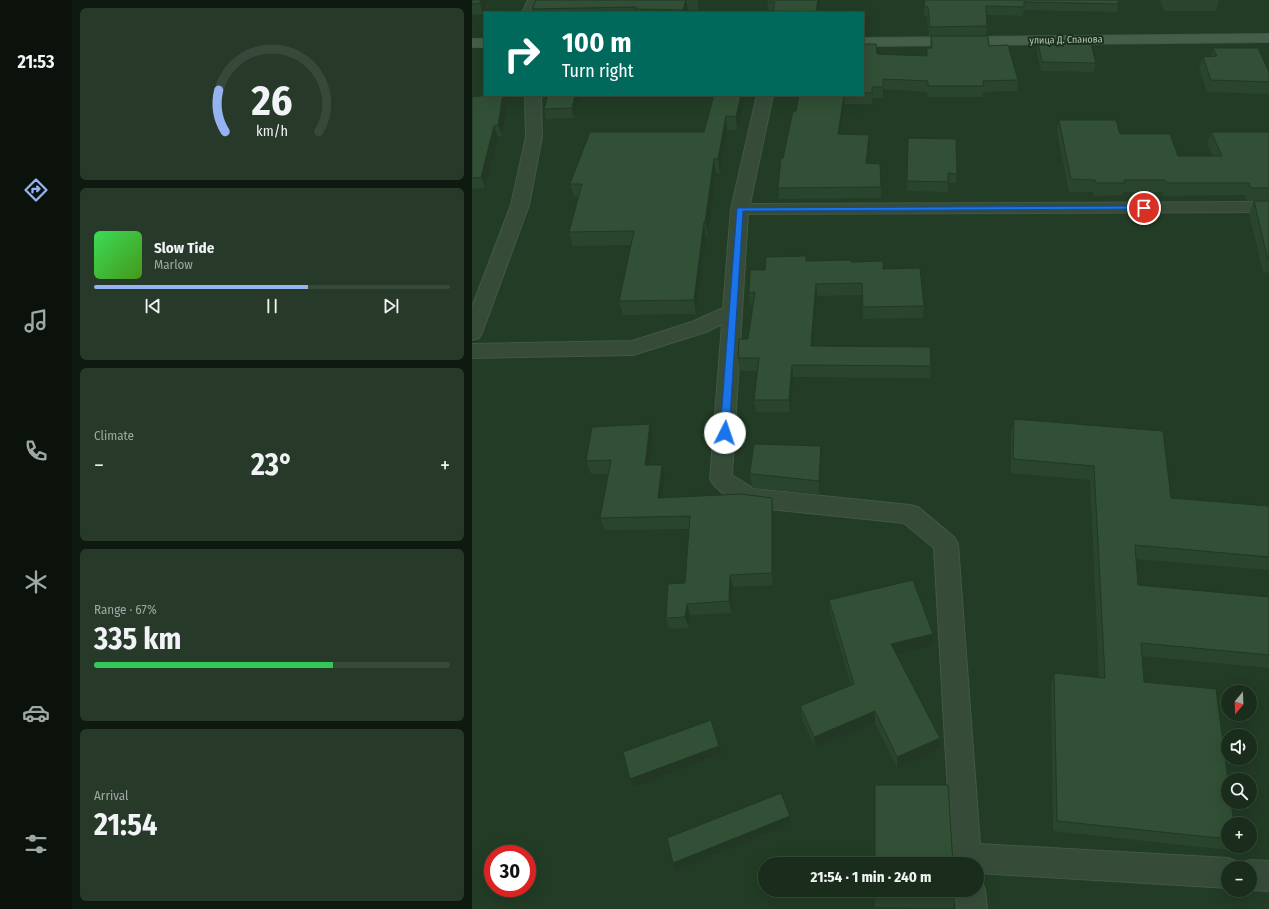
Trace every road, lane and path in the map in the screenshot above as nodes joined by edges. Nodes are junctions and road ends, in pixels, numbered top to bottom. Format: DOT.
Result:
graph roads {
  1 [pos="535,0"];
  2 [pos="529,12"];
  3 [pos="1269,38"];
  4 [pos="864,42"];
  5 [pos="472,43"];
  6 [pos="484,43"];
  7 [pos="533,96"];
  8 [pos="765,96"];
  9 [pos="1269,207"];
  10 [pos="740,209"];
  11 [pos="733,312"];
  12 [pos="472,333"];
  13 [pos="472,351"];
  14 [pos="967,857"];
  15 [pos="984,862"];
  16 [pos="1221,873"];
  17 [pos="1257,875"];
  18 [pos="1269,876"];
  19 [pos="971,897"];
  20 [pos="972,909"];
  1 -- 2 [label="street"];
  3 -- 4 [label="main road, улица Д. Спанова"];
  5 -- 6 [label="main road"];
  7 -- 12 [label="street"];
  8 -- 10 [label="street"];
  9 -- 10 [label="street"];
  10 -- 11 [label="street"];
  11 -- 13 [label="street"];
  11 -- 14 [label="street"];
  15 -- 16 [label="street"];
  17 -- 18 [label="street"];
  19 -- 20 [label="street"];
}
